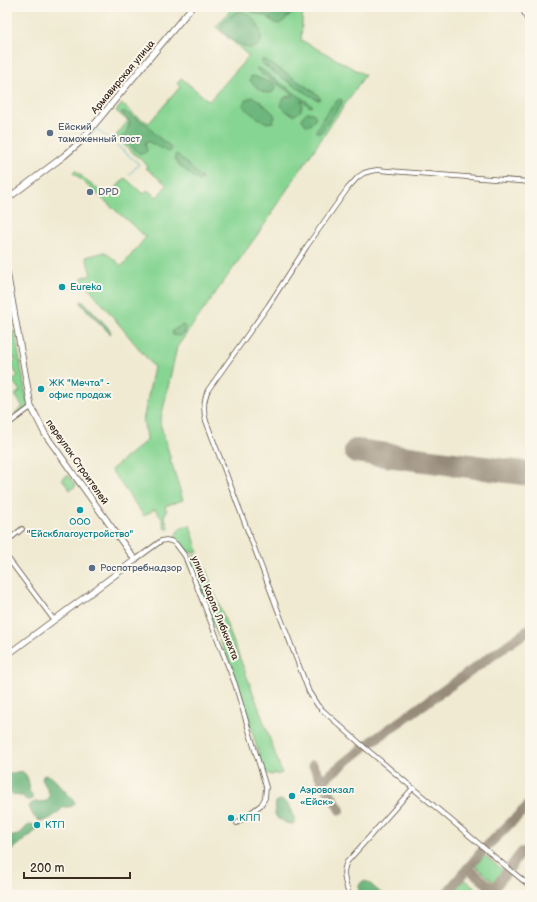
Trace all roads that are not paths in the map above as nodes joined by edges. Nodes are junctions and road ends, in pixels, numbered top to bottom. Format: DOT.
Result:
graph roads {
  1 [pos="192,7"];
  2 [pos="522,7"];
  3 [pos="530,27"];
  4 [pos="530,182"];
  5 [pos="7,199"];
  6 [pos="7,272"];
  7 [pos="31,407"];
  8 [pos="7,425"];
  9 [pos="22,529"];
  10 [pos="7,541"];
  11 [pos="7,557"];
  12 [pos="135,560"];
  13 [pos="54,620"];
  14 [pos="7,655"];
  15 [pos="413,788"];
  16 [pos="237,823"];
  17 [pos="530,886"];
  18 [pos="349,895"];
  1 -- 5 [label="street, Армавирская улица"];
  2 -- 3 [label="street"];
  4 -- 15 [label="street"];
  6 -- 7 [label="street, переулок Строителей"];
  7 -- 8 [label="street"];
  7 -- 12 [label="street, переулок Строителей"];
  9 -- 10 [label="street"];
  11 -- 13 [label="street"];
  12 -- 13 [label="street, улица Карла Либкнехта"];
  12 -- 16 [label="street, улица Карла Либкнехта"];
  13 -- 14 [label="street, улица Карла Либкнехта"];
  15 -- 17 [label="street"];
  15 -- 18 [label="street"];
}
